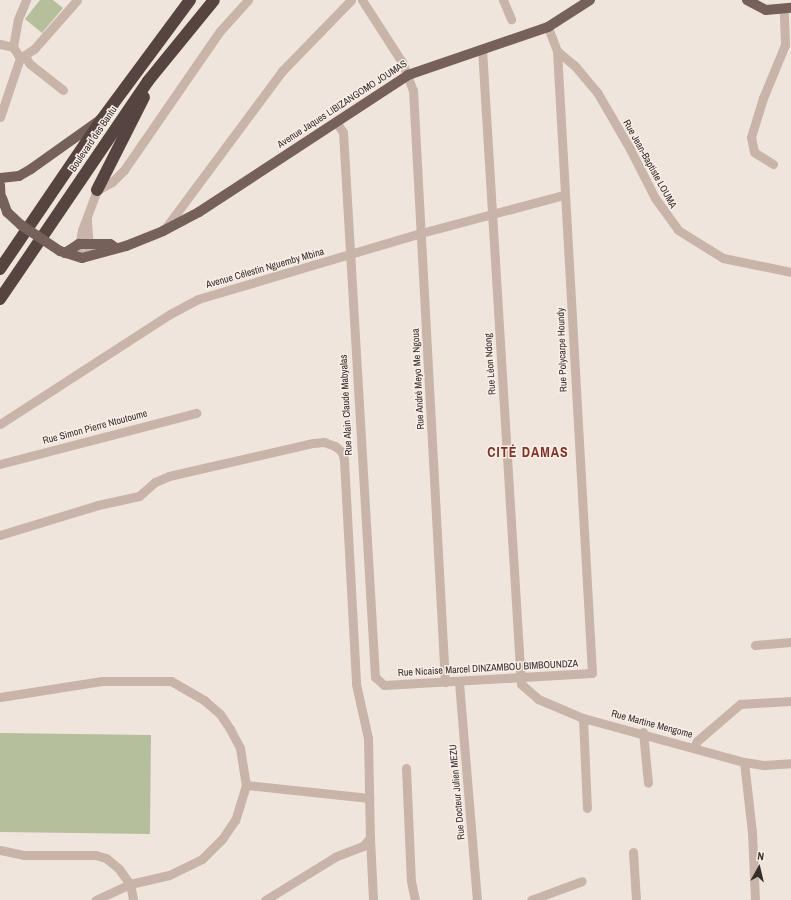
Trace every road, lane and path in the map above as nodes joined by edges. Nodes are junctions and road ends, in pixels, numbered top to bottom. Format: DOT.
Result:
graph roads {
  1 [pos="26,0"];
  2 [pos="77,0"];
  3 [pos="190,0"];
  4 [pos="214,0"];
  5 [pos="248,0"];
  6 [pos="351,0"];
  7 [pos="362,0"];
  8 [pos="503,0"];
  9 [pos="590,0"];
  10 [pos="747,0"];
  11 [pos="787,9"];
  12 [pos="511,19"];
  13 [pos="548,27"];
  14 [pos="0,44"];
  15 [pos="13,47"];
  16 [pos="482,49"];
  17 [pos="557,51"];
  18 [pos="22,57"];
  19 [pos="408,74"];
  20 [pos="148,81"];
  21 [pos="62,90"];
  22 [pos="0,117"];
  23 [pos="102,119"];
  24 [pos="336,122"];
  25 [pos="773,164"];
  26 [pos="111,165"];
  27 [pos="124,170"];
  28 [pos="0,178"];
  29 [pos="0,185"];
  30 [pos="97,190"];
  31 [pos="564,195"];
  32 [pos="1,202"];
  33 [pos="493,215"];
  34 [pos="0,217"];
  35 [pos="17,222"];
  36 [pos="163,231"];
  37 [pos="421,233"];
  38 [pos="84,243"];
  39 [pos="116,248"];
  40 [pos="62,252"];
  41 [pos="348,255"];
  42 [pos="80,258"];
  43 [pos="0,268"];
  44 [pos="791,272"];
  45 [pos="0,299"];
  46 [pos="196,413"];
  47 [pos="0,424"];
  48 [pos="0,464"];
  49 [pos="0,535"];
  50 [pos="791,642"];
  51 [pos="755,645"];
  52 [pos="592,673"];
  53 [pos="520,678"];
  54 [pos="445,682"];
  55 [pos="459,682"];
  56 [pos="384,684"];
  57 [pos="0,696"];
  58 [pos="791,701"];
  59 [pos="583,718"];
  60 [pos="643,732"];
  61 [pos="694,747"];
  62 [pos="744,762"];
  63 [pos="791,764"];
  64 [pos="406,768"];
  65 [pos="648,783"];
  66 [pos="246,785"];
  67 [pos="369,798"];
  68 [pos="587,808"];
  69 [pos="370,838"];
  70 [pos="0,850"];
  71 [pos="633,852"];
  72 [pos="582,881"];
  73 [pos="130,884"];
  74 [pos="96,900"];
  75 [pos="133,900"];
  76 [pos="265,900"];
  77 [pos="372,900"];
  78 [pos="415,900"];
  79 [pos="474,900"];
  80 [pos="531,900"];
  81 [pos="636,900"];
  82 [pos="755,900"];
  1 -- 15 [label="street"];
  2 -- 18 [label="street"];
  3 -- 23 [label="highway, Boulevard des Bantu"];
  4 -- 20 [label="highway, Boulevard des Bantu"];
  5 -- 27 [label="street"];
  6 -- 36 [label="street"];
  7 -- 19 [label="street, Rue André Meyo Me Ngoua"];
  8 -- 12 [label="street"];
  9 -- 13 [label="main road, Avenue Jaques LIBIZANGOMO JOUMAS"];
  10 -- 11 [label="main road"];
  11 -- 25 [label="street"];
  13 -- 16 [label="main road, Avenue Jaques LIBIZANGOMO JOUMAS"];
  13 -- 17 [label="street, Rue Polycarpe Houndy"];
  14 -- 15 [label="street"];
  15 -- 18 [label="street"];
  16 -- 19 [label="main road, Avenue Jaques LIBIZANGOMO JOUMAS"];
  16 -- 33 [label="street, Rue Léon Ndong"];
  17 -- 31 [label="street, Rue Polycarpe Houndy"];
  17 -- 44 [label="street, Rue Jean-Baptiste LOUMA"];
  18 -- 21 [label="street"];
  18 -- 22 [label="street"];
  19 -- 24 [label="main road, Avenue Jaques LIBIZANGOMO JOUMAS"];
  19 -- 37 [label="street, Rue André Meyo Me Ngoua"];
  20 -- 26 [label="highway"];
  20 -- 45 [label="highway, Boulevard des Bantu"];
  23 -- 28 [label="main road"];
  23 -- 43 [label="highway, Boulevard des Bantu"];
  24 -- 36 [label="main road, Avenue Jaques LIBIZANGOMO JOUMAS"];
  24 -- 41 [label="street, Rue Alain Claude Mabyalas"];
  26 -- 27 [label="street"];
  26 -- 30 [label="highway"];
  27 -- 30 [label="street"];
  29 -- 32 [label="main road"];
  30 -- 38 [label="street"];
  31 -- 33 [label="street, Avenue Célestin Nguemby Mbina"];
  31 -- 52 [label="street, Rue Polycarpe Houndy"];
  32 -- 35 [label="main road"];
  33 -- 37 [label="street, Avenue Célestin Nguemby Mbina"];
  33 -- 53 [label="street, Rue Léon Ndong"];
  34 -- 35 [label="main road"];
  35 -- 40 [label="main road, bridge"];
  36 -- 39 [label="main road, Avenue Jaques LIBIZANGOMO JOUMAS"];
  37 -- 41 [label="street, Avenue Célestin Nguemby Mbina"];
  37 -- 54 [label="street, Rue André Meyo Me Ngoua"];
  38 -- 39 [label="main road"];
  38 -- 40 [label="main road"];
  38 -- 42 [label="street"];
  39 -- 42 [label="main road, Avenue Jaques LIBIZANGOMO JOUMAS"];
  40 -- 42 [label="main road"];
  41 -- 47 [label="street, Avenue Célestin Nguemby Mbina"];
  41 -- 56 [label="street, Rue Alain Claude Mabyalas"];
  46 -- 48 [label="street, Rue Simon Pierre Ntoutoume"];
  49 -- 67 [label="street"];
  50 -- 51 [label="street"];
  52 -- 53 [label="street, Rue Nicaise Marcel DINZAMBOU BIMBOUNDZA"];
  53 -- 55 [label="street, Rue Nicaise Marcel DINZAMBOU BIMBOUNDZA"];
  53 -- 59 [label="street, Rue Martine Mengome"];
  54 -- 55 [label="street, Rue Nicaise Marcel DINZAMBOU BIMBOUNDZA"];
  54 -- 56 [label="street, Rue Nicaise Marcel DINZAMBOU BIMBOUNDZA"];
  55 -- 79 [label="street, Rue Docteur Julien MEZU"];
  57 -- 66 [label="street"];
  58 -- 61 [label="street"];
  59 -- 60 [label="street, Rue Martine Mengome"];
  59 -- 68 [label="street"];
  60 -- 61 [label="street, Rue Martine Mengome"];
  60 -- 65 [label="street"];
  61 -- 62 [label="street, Rue Martine Mengome"];
  62 -- 63 [label="street, Rue Martine Mengome"];
  62 -- 82 [label="street"];
  64 -- 78 [label="street"];
  66 -- 67 [label="street"];
  66 -- 73 [label="street"];
  67 -- 69 [label="street"];
  69 -- 76 [label="street"];
  69 -- 77 [label="street"];
  70 -- 73 [label="street"];
  71 -- 81 [label="street"];
  72 -- 80 [label="street"];
  73 -- 74 [label="street"];
  73 -- 75 [label="street"];
}
